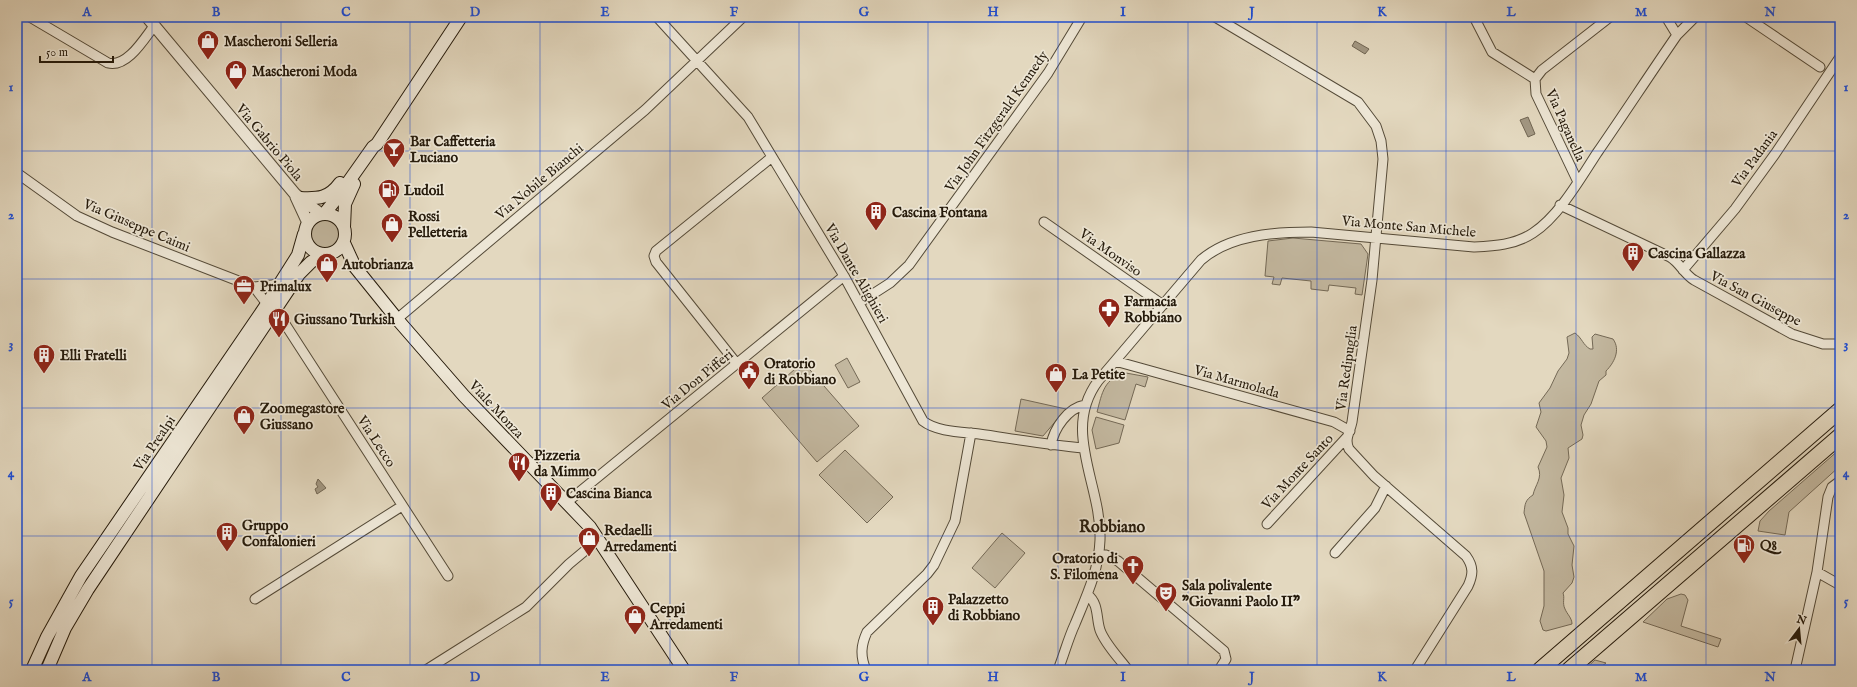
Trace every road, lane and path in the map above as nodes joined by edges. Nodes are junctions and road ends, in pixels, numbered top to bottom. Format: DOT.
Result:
graph roads {
  1 [pos="30,17"];
  2 [pos="147,17"];
  3 [pos="461,17"];
  4 [pos="656,17"];
  5 [pos="743,17"];
  6 [pos="1082,17"];
  7 [pos="1215,17"];
  8 [pos="1474,17"];
  9 [pos="1610,17"];
  10 [pos="1666,17"];
  11 [pos="1695,17"];
  12 [pos="1746,17"];
  13 [pos="154,26"];
  14 [pos="1677,35"];
  15 [pos="1840,57"];
  16 [pos="697,62"];
  17 [pos="1820,67"];
  18 [pos="1536,79"];
  19 [pos="377,144"];
  20 [pos="368,153"];
  21 [pos="772,157"];
  22 [pos="17,173"];
  23 [pos="1578,182"];
  24 [pos="298,196"];
  25 [pos="1560,205"];
  26 [pos="322,214"];
  27 [pos="1044,222"];
  28 [pos="344,227"];
  29 [pos="306,229"];
  30 [pos="1376,238"];
  31 [pos="344,243"];
  32 [pos="327,254"];
  33 [pos="355,266"];
  34 [pos="1683,270"];
  35 [pos="844,276"];
  36 [pos="280,284"];
  37 [pos="254,287"];
  38 [pos="859,303"];
  39 [pos="1162,306"];
  40 [pos="271,307"];
  41 [pos="397,319"];
  42 [pos="1840,344"];
  43 [pos="1115,361"];
  44 [pos="736,364"];
  45 [pos="1085,404"];
  46 [pos="1840,410"];
  47 [pos="970,433"];
  48 [pos="1348,434"];
  49 [pos="1840,436"];
  50 [pos="1051,445"];
  51 [pos="1084,448"];
  52 [pos="1840,481"];
  53 [pos="1386,486"];
  54 [pos="566,503"];
  55 [pos="402,506"];
  56 [pos="1267,524"];
  57 [pos="599,538"];
  58 [pos="1335,553"];
  59 [pos="1098,554"];
  60 [pos="1816,572"];
  61 [pos="448,576"];
  62 [pos="1840,585"];
  63 [pos="1088,595"];
  64 [pos="255,599"];
  65 [pos="44,643"];
  66 [pos="26,670"];
  67 [pos="32,670"];
  68 [pos="48,670"];
  69 [pos="426,670"];
  70 [pos="684,670"];
  71 [pos="866,670"];
  72 [pos="1058,670"];
  73 [pos="1128,670"];
  74 [pos="1219,670"];
  75 [pos="1415,670"];
  76 [pos="1540,670"];
  77 [pos="1569,670"];
  78 [pos="1795,670"];
  1 -- 13 [label="street"];
  2 -- 13 [label="street, Via Gabrio Piola"];
  3 -- 19 [label="main road"];
  4 -- 16 [label="street, Via Dante Alighieri"];
  5 -- 16 [label="street, Via Nobile Bianchi"];
  6 -- 38 [label="street, Via John Fitzgerald Kennedy"];
  7 -- 30 [label="street, Via Redipuglia"];
  8 -- 18 [label="street, Via Paganella"];
  9 -- 18 [label="street, Via Paganella"];
  10 -- 14 [label="street"];
  11 -- 14 [label="street, Via Monte San Michele"];
  12 -- 17 [label="street"];
  13 -- 24 [label="street, Via Gabrio Piola"];
  14 -- 23 [label="street, Via Monte San Michele"];
  15 -- 34 [label="street, Via Padania"];
  16 -- 21 [label="street, Via Dante Alighieri"];
  16 -- 41 [label="street, Via Nobile Bianchi"];
  18 -- 23 [label="street, Via Paganella"];
  19 -- 20 [label="main road"];
  19 -- 28 [label="main road"];
  20 -- 24 [label="main road"];
  20 -- 26 [label="main road"];
  21 -- 35 [label="street, Via Dante Alighieri"];
  21 -- 44 [label="street"];
  22 -- 37 [label="street, Via Giuseppe Caimi"];
  23 -- 25 [label="street, Via Monte San Michele"];
  24 -- 26 [label="street, Via Gabrio Piola"];
  24 -- 29 [label="street, Via Gabrio Piola"];
  25 -- 30 [label="street, Via Monte San Michele"];
  25 -- 34 [label="street, Via San Giuseppe"];
  26 -- 28 [label="main road"];
  26 -- 29 [label="main road"];
  27 -- 39 [label="street, Via Monviso"];
  28 -- 31 [label="main road"];
  29 -- 32 [label="main road"];
  29 -- 36 [label="main road, Via Prealpi"];
  30 -- 39 [label="street, Via Monte San Michele"];
  30 -- 48 [label="street, Via Redipuglia"];
  31 -- 32 [label="main road"];
  31 -- 33 [label="main road, Viale Monza"];
  32 -- 33 [label="main road, Viale Monza"];
  32 -- 40 [label="main road, Via Prealpi"];
  33 -- 41 [label="main road, Viale Monza"];
  34 -- 42 [label="street, Via San Giuseppe"];
  35 -- 38 [label="street, Via Dante Alighieri"];
  35 -- 44 [label="street, Via Don Pifferi"];
  36 -- 37 [label="street"];
  36 -- 40 [label="main road, Via Prealpi"];
  37 -- 40 [label="street, Via Lecco"];
  38 -- 47 [label="street, Via Dante Alighieri"];
  39 -- 43 [label="street, Via Monte San Michele"];
  40 -- 55 [label="street, Via Lecco"];
  40 -- 65 [label="main road, Via Prealpi"];
  40 -- 68 [label="main road, Via Prealpi"];
  41 -- 54 [label="main road, Viale Monza"];
  43 -- 45 [label="street, Via Monte San Michele"];
  43 -- 48 [label="street, Via Marmolada"];
  44 -- 54 [label="street, Via Don Pifferi"];
  45 -- 50 [label="street"];
  45 -- 51 [label="street, Via Monte San Michele"];
  46 -- 76 [label="highway"];
  47 -- 50 [label="street, Via Dante Alighieri"];
  47 -- 71 [label="street"];
  48 -- 53 [label="street"];
  48 -- 56 [label="street, Via Monte Santo"];
  49 -- 77 [label="highway"];
  50 -- 51 [label="street, Via Dante Alighieri"];
  51 -- 59 [label="street, Via Monte San Michele"];
  52 -- 60 [label="street"];
  53 -- 58 [label="street"];
  53 -- 75 [label="street"];
  54 -- 57 [label="main road, Viale Monza"];
  55 -- 61 [label="street, Via Lecco"];
  55 -- 64 [label="street"];
  57 -- 69 [label="street"];
  57 -- 70 [label="main road, Viale Monza"];
  59 -- 63 [label="street, Via Monte San Michele"];
  59 -- 74 [label="street"];
  60 -- 62 [label="street"];
  60 -- 78 [label="street"];
  63 -- 72 [label="street, Via Monte San Michele"];
  63 -- 73 [label="street"];
  65 -- 66 [label="main road"];
  65 -- 67 [label="main road, Via Prealpi"];
}
